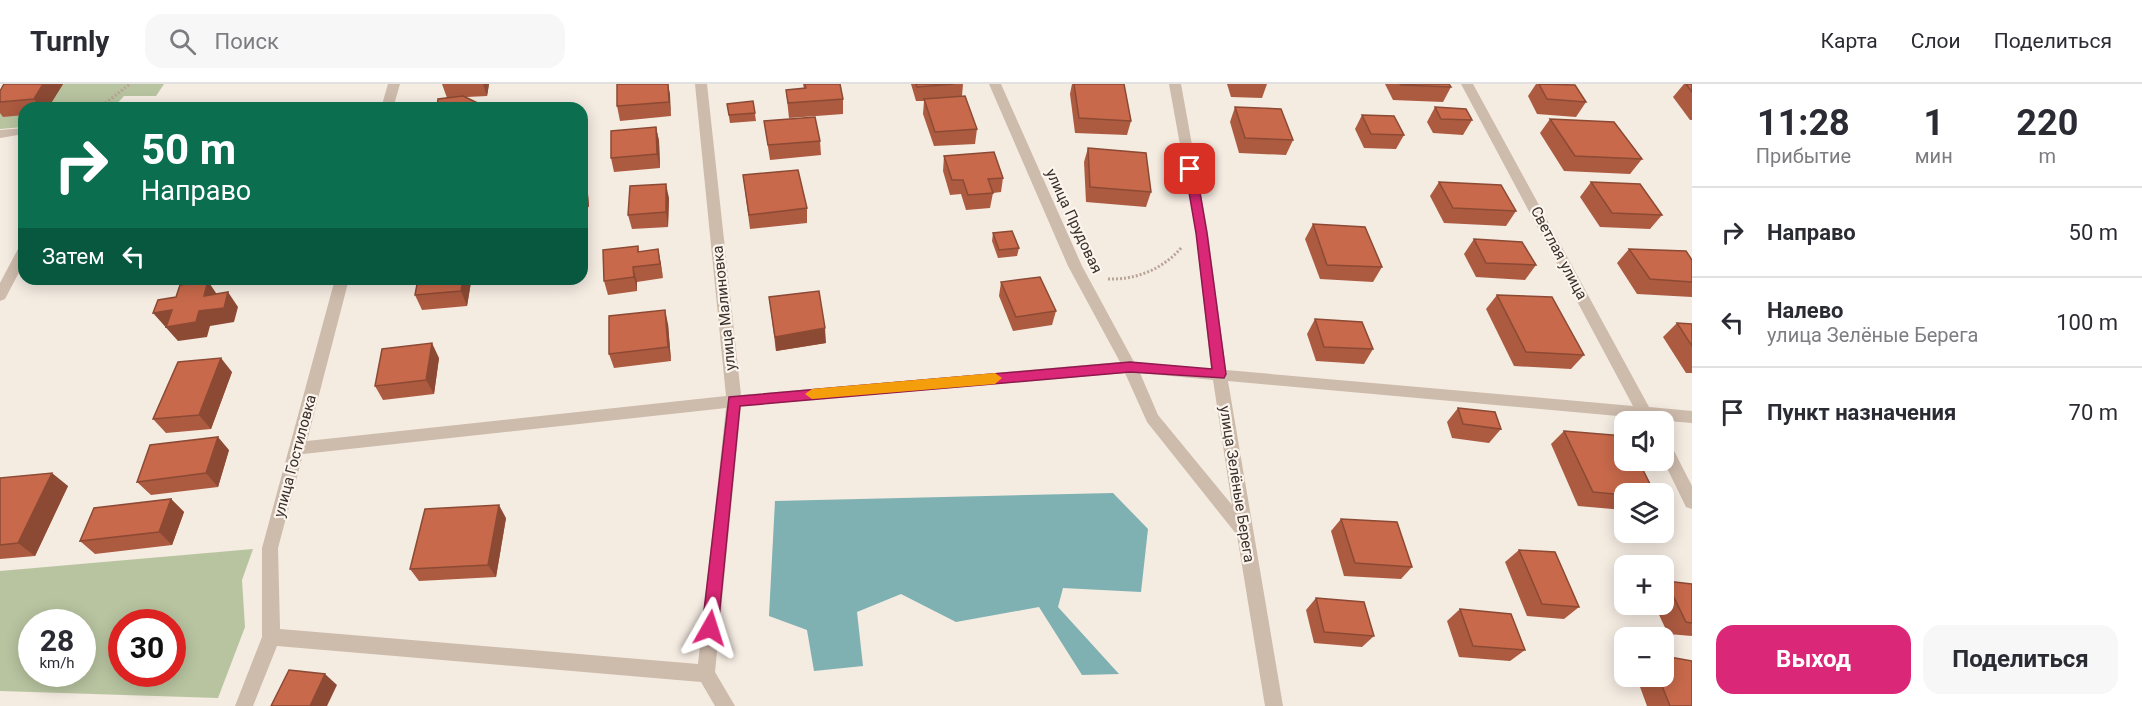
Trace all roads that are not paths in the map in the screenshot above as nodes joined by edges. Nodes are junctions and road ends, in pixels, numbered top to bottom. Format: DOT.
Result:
graph roads {
  1 [pos="394,84"];
  2 [pos="700,84"];
  3 [pos="995,84"];
  4 [pos="1175,84"];
  5 [pos="1467,84"];
  6 [pos="389,102"];
  7 [pos="18,132"];
  8 [pos="0,134"];
  9 [pos="18,262"];
  10 [pos="340,285"];
  11 [pos="0,296"];
  12 [pos="1130,367"];
  13 [pos="1219,374"];
  14 [pos="734,401"];
  15 [pos="1645,411"];
  16 [pos="1614,414"];
  17 [pos="1674,417"];
  18 [pos="1692,417"];
  19 [pos="297,448"];
  20 [pos="1674,467"];
  21 [pos="1692,502"];
  22 [pos="1244,531"];
  23 [pos="271,637"];
  24 [pos="705,674"];
  25 [pos="244,706"];
  26 [pos="726,706"];
  27 [pos="1274,706"];
  1 -- 6 [label="street"];
  2 -- 14 [label="street, улица Малиновка"];
  3 -- 12 [label="street, улица Прудовая"];
  4 -- 13 [label="street, улица Зелёные Берега"];
  5 -- 15 [label="street, Светлая улица"];
  7 -- 8 [label="street"];
  9 -- 11 [label="street"];
  10 -- 19 [label="street, улица Гостиловка"];
  12 -- 13 [label="street"];
  12 -- 14 [label="street"];
  12 -- 22 [label="street, улица Прудовая"];
  13 -- 16 [label="street"];
  13 -- 22 [label="street, улица Зелёные Берега"];
  14 -- 19 [label="street"];
  14 -- 24 [label="street, улица Малиновка"];
  17 -- 18 [label="street"];
  19 -- 23 [label="street, улица Гостиловка"];
  20 -- 21 [label="street"];
  22 -- 27 [label="street, улица Зелёные Берега"];
  23 -- 24 [label="street"];
  23 -- 25 [label="street"];
  24 -- 26 [label="street"];
}
